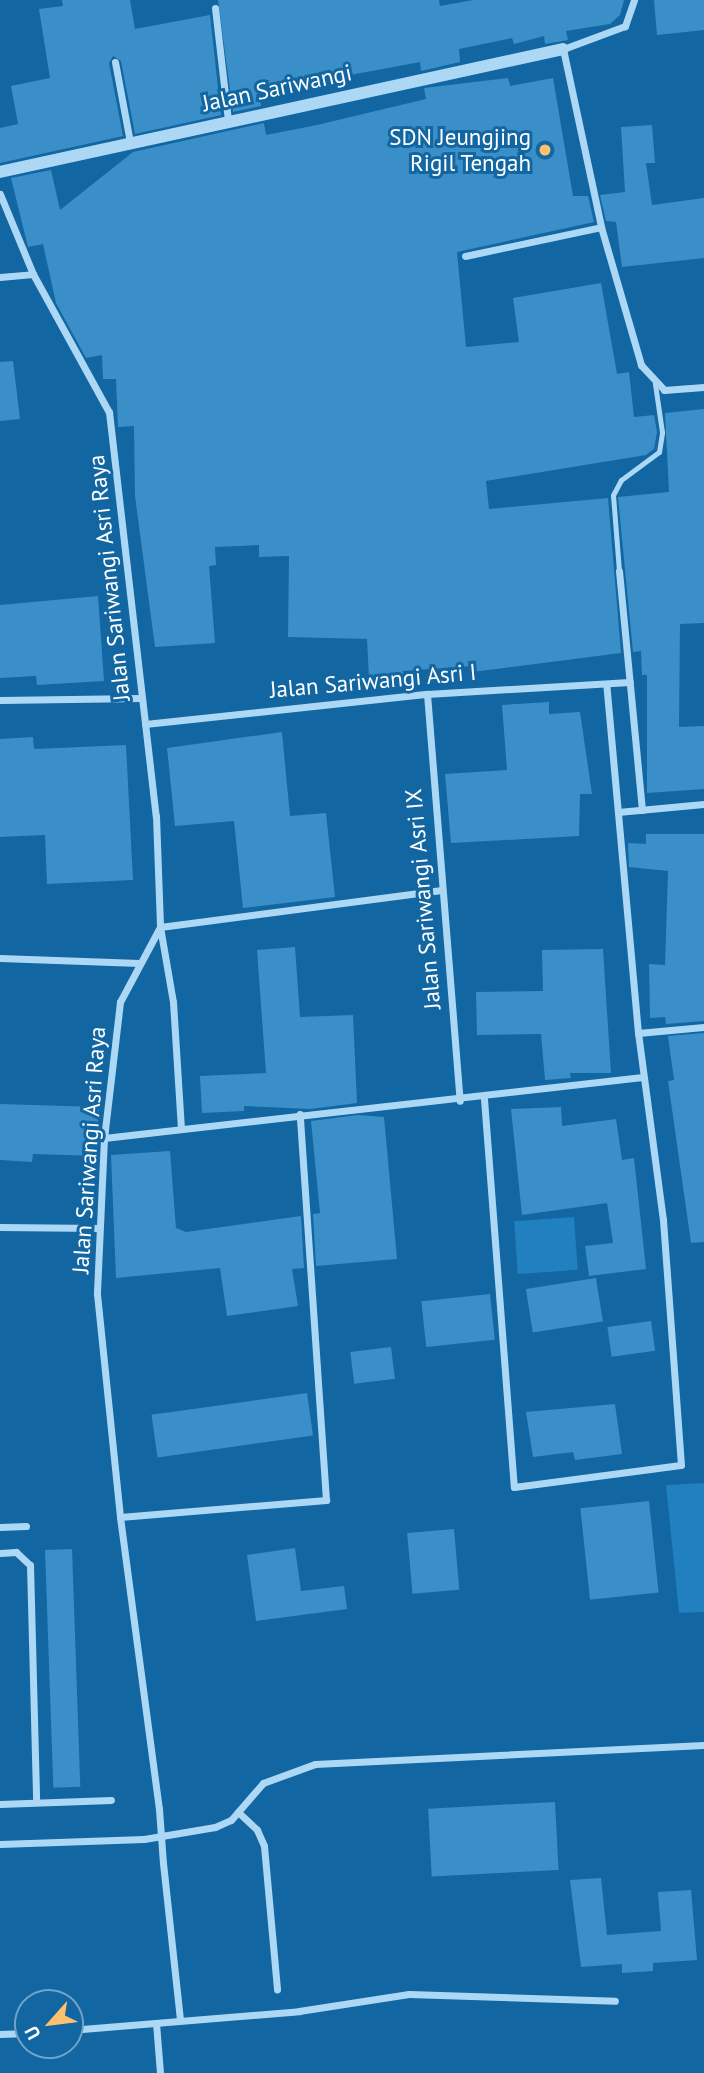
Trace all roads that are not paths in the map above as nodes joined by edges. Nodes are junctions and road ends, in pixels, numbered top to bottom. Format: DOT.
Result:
graph roads {
  1 [pos="634,0"];
  2 [pos="215,8"];
  3 [pos="563,49"];
  4 [pos="115,62"];
  5 [pos="228,120"];
  6 [pos="130,142"];
  7 [pos="0,172"];
  8 [pos="0,194"];
  9 [pos="601,227"];
  10 [pos="465,256"];
  11 [pos="33,274"];
  12 [pos="0,276"];
  13 [pos="655,384"];
  14 [pos="704,387"];
  15 [pos="619,571"];
  16 [pos="630,682"];
  17 [pos="606,684"];
  18 [pos="427,694"];
  19 [pos="141,698"];
  20 [pos="0,700"];
  21 [pos="145,724"];
  22 [pos="704,804"];
  23 [pos="642,810"];
  24 [pos="618,812"];
  25 [pos="440,890"];
  26 [pos="160,927"];
  27 [pos="0,958"];
  28 [pos="139,963"];
  29 [pos="704,1027"];
  30 [pos="638,1033"];
  31 [pos="643,1077"];
  32 [pos="484,1099"];
  33 [pos="460,1101"];
  34 [pos="300,1114"];
  35 [pos="181,1129"];
  36 [pos="104,1139"];
  37 [pos="0,1227"];
  38 [pos="99,1228"];
  39 [pos="120,1517"];
  40 [pos="26,1525"];
  41 [pos="0,1527"];
  42 [pos="0,1553"];
  43 [pos="704,1745"];
  44 [pos="111,1800"];
  45 [pos="36,1802"];
  46 [pos="0,1804"];
  47 [pos="238,1812"];
  48 [pos="0,1844"];
  49 [pos="277,1989"];
  50 [pos="615,2001"];
  51 [pos="180,2020"];
  52 [pos="156,2023"];
  53 [pos="84,2029"];
  54 [pos="160,2073"];
  1 -- 3 [label="street"];
  2 -- 5 [label="street"];
  3 -- 5 [label="street, Jalan Sariwangi"];
  3 -- 9 [label="street"];
  4 -- 6 [label="street"];
  5 -- 6 [label="street, Jalan Sariwangi"];
  6 -- 7 [label="street, Jalan Sariwangi"];
  8 -- 11 [label="street, Jalan Sariwangi Asri Raya"];
  9 -- 10 [label="street"];
  9 -- 13 [label="street"];
  11 -- 12 [label="street"];
  11 -- 19 [label="street, Jalan Sariwangi Asri Raya"];
  13 -- 14 [label="street"];
  13 -- 15 [label="lane"];
  15 -- 16 [label="street"];
  16 -- 17 [label="street, Jalan Sariwangi Asri I"];
  16 -- 23 [label="street"];
  17 -- 18 [label="street, Jalan Sariwangi Asri I"];
  17 -- 24 [label="street"];
  18 -- 21 [label="street, Jalan Sariwangi Asri I"];
  18 -- 25 [label="street, Jalan Sariwangi Asri IX"];
  19 -- 20 [label="street"];
  19 -- 21 [label="street, Jalan Sariwangi Asri Raya"];
  21 -- 26 [label="street, Jalan Sariwangi Asri Raya"];
  22 -- 23 [label="street"];
  23 -- 24 [label="street"];
  24 -- 30 [label="street"];
  25 -- 26 [label="street"];
  25 -- 33 [label="street, Jalan Sariwangi Asri IX"];
  26 -- 28 [label="street, Jalan Sariwangi Asri Raya"];
  26 -- 35 [label="street"];
  27 -- 28 [label="street"];
  28 -- 36 [label="street, Jalan Sariwangi Asri Raya"];
  29 -- 30 [label="street"];
  30 -- 31 [label="street"];
  31 -- 32 [label="street"];
  31 -- 32 [label="street"];
  32 -- 33 [label="street"];
  33 -- 34 [label="street"];
  34 -- 35 [label="street"];
  34 -- 39 [label="street"];
  35 -- 36 [label="street"];
  36 -- 38 [label="street, Jalan Sariwangi Asri Raya"];
  37 -- 38 [label="street"];
  38 -- 39 [label="street, Jalan Sariwangi Asri Raya"];
  39 -- 51 [label="street, Jalan Sariwangi Asri Raya, bridge"];
  40 -- 41 [label="street"];
  42 -- 45 [label="street"];
  43 -- 47 [label="street"];
  44 -- 45 [label="street"];
  45 -- 46 [label="street"];
  47 -- 48 [label="street"];
  47 -- 49 [label="street"];
  50 -- 51 [label="street"];
  51 -- 52 [label="street"];
  52 -- 53 [label="street"];
  52 -- 54 [label="street"];
}
